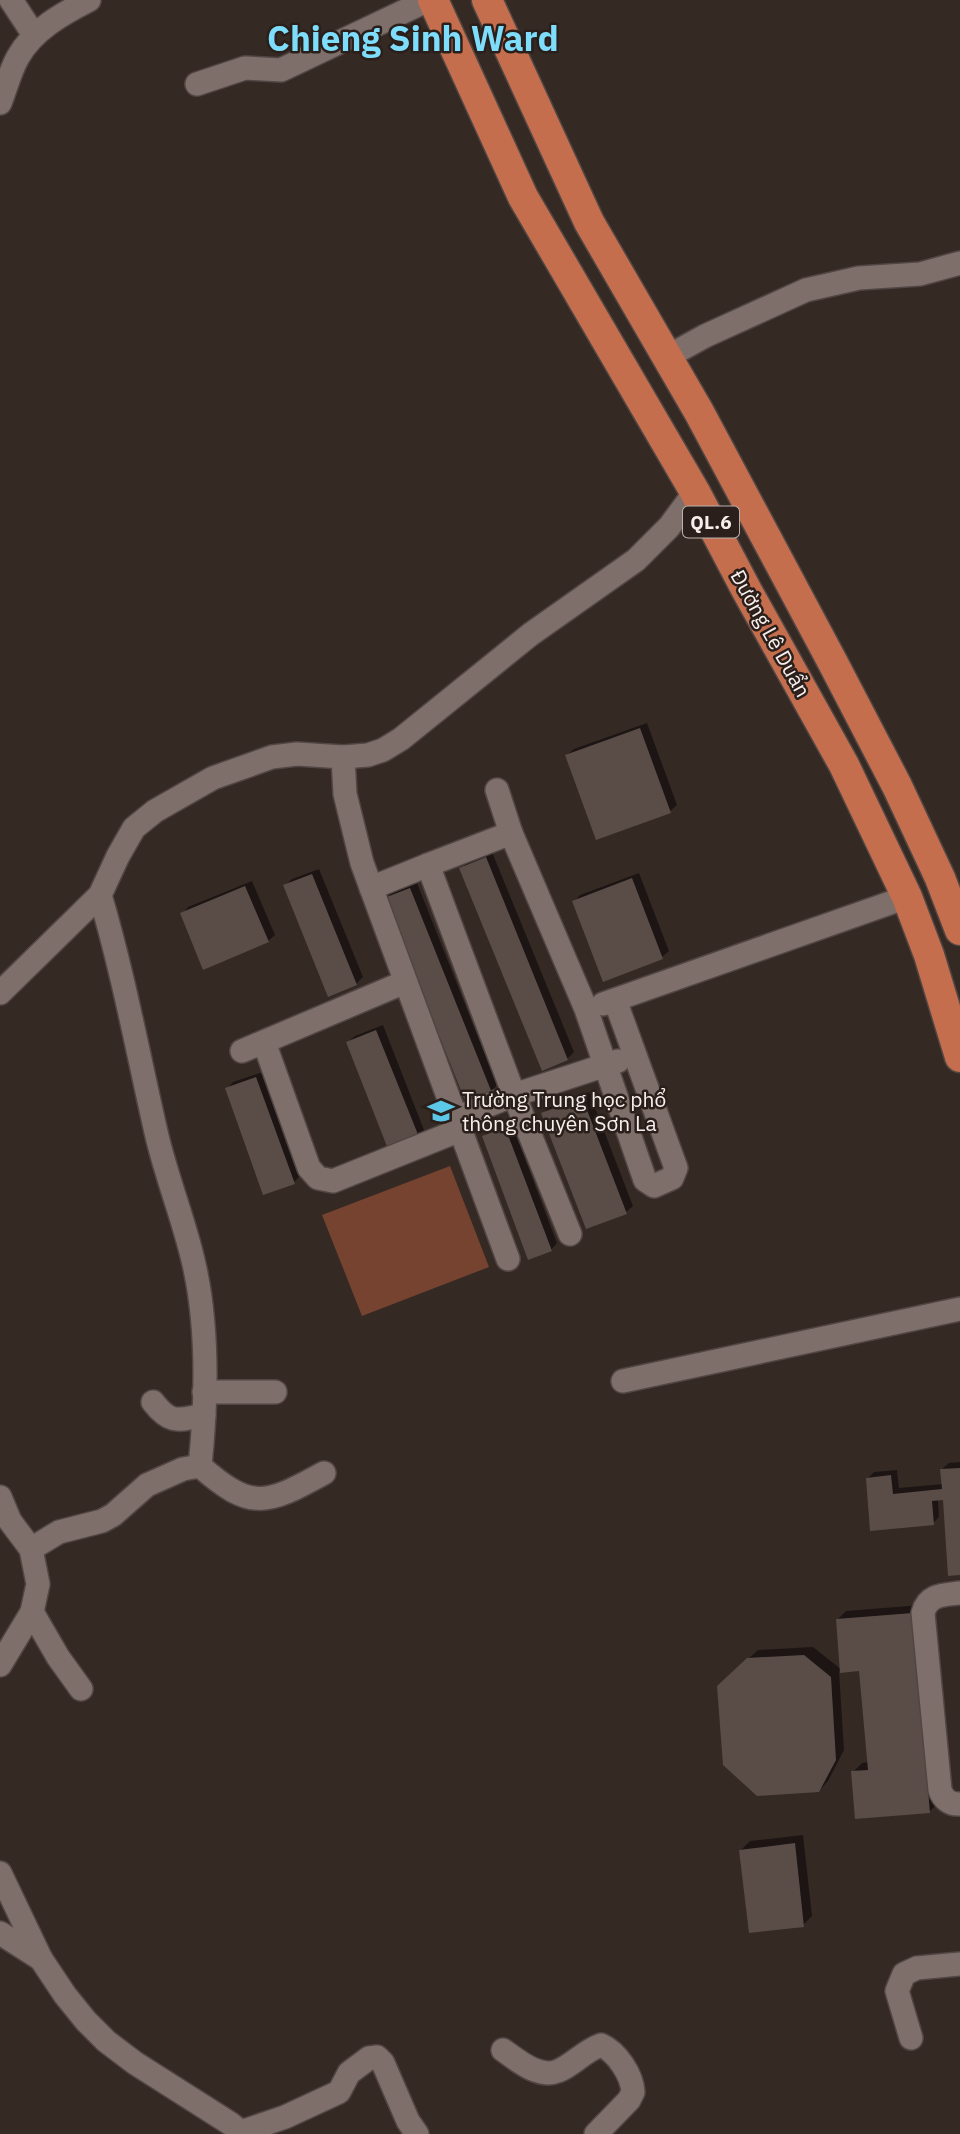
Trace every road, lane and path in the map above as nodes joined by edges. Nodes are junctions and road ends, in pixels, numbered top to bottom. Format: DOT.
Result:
graph roads {
  1 [pos="11,0"];
  2 [pos="89,0"];
  3 [pos="430,0"];
  4 [pos="487,0"];
  5 [pos="34,35"];
  6 [pos="8,61"];
  7 [pos="197,84"];
  8 [pos="0,103"];
  9 [pos="960,263"];
  10 [pos="667,357"];
  11 [pos="699,412"];
  12 [pos="661,432"];
  13 [pos="695,492"];
  14 [pos="343,757"];
  15 [pos="497,790"];
  16 [pos="511,833"];
  17 [pos="428,866"];
  18 [pos="371,888"];
  19 [pos="100,895"];
  20 [pos="907,897"];
  21 [pos="960,930"];
  22 [pos="405,982"];
  23 [pos="0,993"];
  24 [pos="615,1000"];
  25 [pos="586,1009"];
  26 [pos="264,1042"];
  27 [pos="242,1051"];
  28 [pos="634,1055"];
  29 [pos="960,1057"];
  30 [pos="606,1065"];
  31 [pos="514,1095"];
  32 [pos="656,1118"];
  33 [pos="458,1124"];
  34 [pos="627,1128"];
  35 [pos="570,1234"];
  36 [pos="508,1259"];
  37 [pos="960,1308"];
  38 [pos="623,1381"];
  39 [pos="204,1392"];
  40 [pos="275,1392"];
  41 [pos="153,1402"];
  42 [pos="204,1415"];
  43 [pos="200,1466"];
  44 [pos="324,1473"];
  45 [pos="0,1497"];
  46 [pos="31,1549"];
  47 [pos="960,1593"];
  48 [pos="32,1612"];
  49 [pos="0,1665"];
  50 [pos="81,1689"];
  51 [pos="960,1804"];
  52 [pos="0,1873"];
  53 [pos="0,1933"];
  54 [pos="41,1959"];
  55 [pos="960,1964"];
  56 [pos="911,2038"];
  57 [pos="502,2050"];
  58 [pos="242,2133"];
  59 [pos="417,2134"];
  60 [pos="596,2134"];
  1 -- 5 [label="street"];
  2 -- 5 [label="street"];
  3 -- 7 [label="street"];
  3 -- 12 [label="main road, Đường Lê Duẩn / QL.6"];
  4 -- 10 [label="main road, Đường Lê Duẩn / QL.6"];
  5 -- 6 [label="street"];
  6 -- 8 [label="street"];
  9 -- 10 [label="street"];
  10 -- 11 [label="main road, Đường Lê Duẩn / QL.6"];
  11 -- 12 [label="main road"];
  11 -- 21 [label="main road, Đường Lê Duẩn / QL.6"];
  12 -- 13 [label="main road, Đường Lê Duẩn / QL.6"];
  13 -- 14 [label="street"];
  13 -- 20 [label="main road, Đường Lê Duẩn / QL.6"];
  14 -- 18 [label="street"];
  14 -- 19 [label="street"];
  15 -- 16 [label="street"];
  16 -- 17 [label="street"];
  16 -- 25 [label="street"];
  17 -- 18 [label="street"];
  17 -- 31 [label="street"];
  18 -- 22 [label="street"];
  19 -- 23 [label="street"];
  19 -- 39 [label="street"];
  20 -- 24 [label="street"];
  20 -- 29 [label="main road, Đường Lê Duẩn / QL.6"];
  22 -- 26 [label="street"];
  22 -- 33 [label="street"];
  24 -- 25 [label="street"];
  24 -- 28 [label="street"];
  25 -- 30 [label="street"];
  26 -- 27 [label="street"];
  26 -- 33 [label="street"];
  28 -- 30 [label="street"];
  28 -- 32 [label="street"];
  30 -- 31 [label="street"];
  30 -- 34 [label="street"];
  31 -- 33 [label="street"];
  31 -- 35 [label="street"];
  32 -- 34 [label="street"];
  32 -- 34 [label="street"];
  33 -- 36 [label="street"];
  37 -- 38 [label="street"];
  39 -- 40 [label="street"];
  39 -- 42 [label="street"];
  41 -- 42 [label="street"];
  42 -- 43 [label="street"];
  43 -- 44 [label="street"];
  43 -- 46 [label="street"];
  45 -- 46 [label="street"];
  46 -- 48 [label="street"];
  47 -- 51 [label="street"];
  48 -- 49 [label="street"];
  48 -- 50 [label="street"];
  52 -- 54 [label="street"];
  53 -- 54 [label="street"];
  54 -- 58 [label="street"];
  55 -- 56 [label="street"];
  57 -- 60 [label="street"];
  58 -- 59 [label="street"];
}
